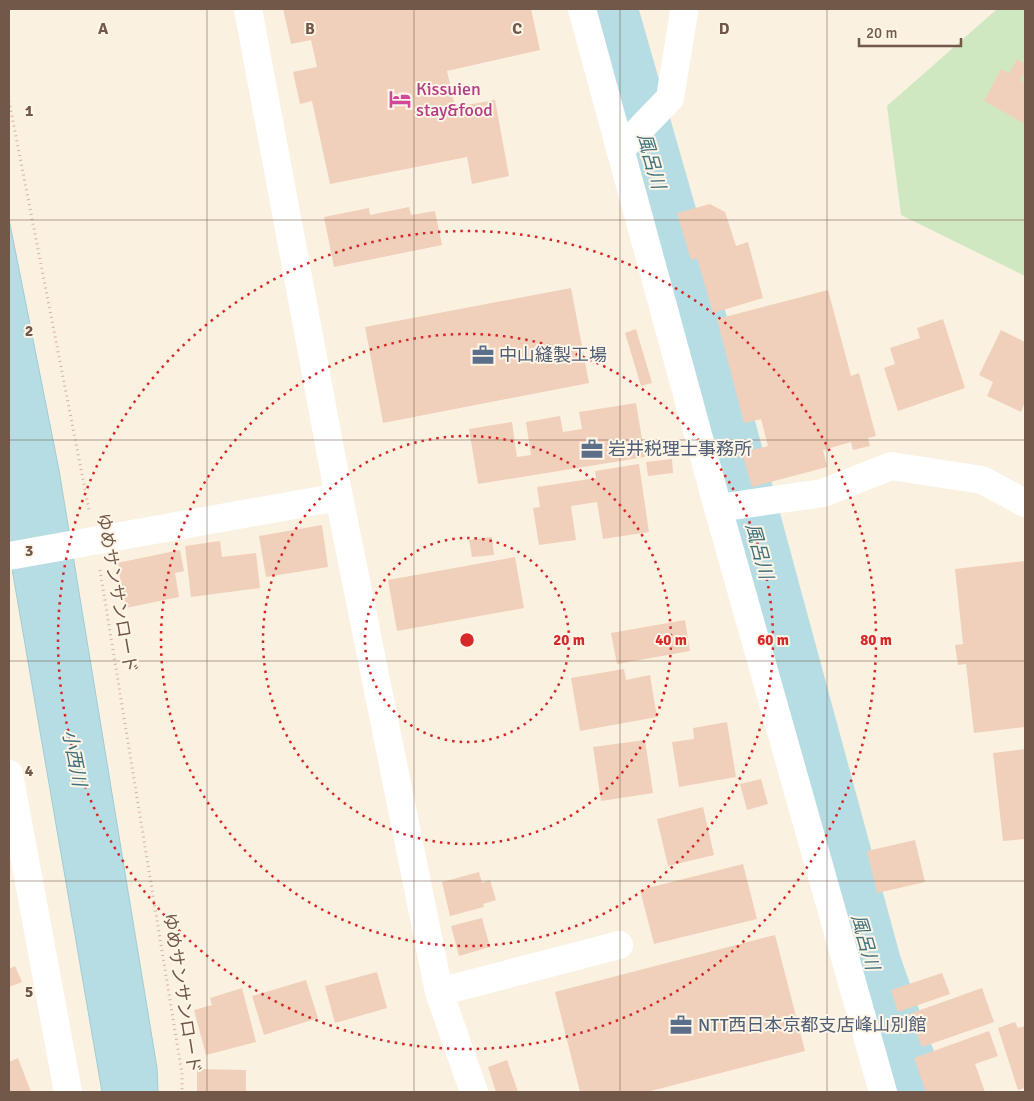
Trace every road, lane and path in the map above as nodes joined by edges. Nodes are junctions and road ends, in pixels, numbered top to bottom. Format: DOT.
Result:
graph roads {
  1 [pos="248,9"];
  2 [pos="582,9"];
  3 [pos="684,12"];
  4 [pos="9,101"];
  5 [pos="620,150"];
  6 [pos="339,497"];
  7 [pos="1025,503"];
  8 [pos="718,508"];
  9 [pos="95,540"];
  10 [pos="9,556"];
  11 [pos="9,774"];
  12 [pos="619,945"];
  13 [pos="439,992"];
  14 [pos="68,1092"];
  15 [pos="182,1092"];
  16 [pos="474,1092"];
  17 [pos="883,1092"];
  1 -- 6 [label="street"];
  2 -- 5 [label="street"];
  3 -- 5 [label="street"];
  4 -- 9 [label="path, ゆめサンサンロード"];
  5 -- 8 [label="street"];
  6 -- 9 [label="street"];
  6 -- 13 [label="street"];
  7 -- 8 [label="street"];
  8 -- 17 [label="street"];
  9 -- 10 [label="street"];
  9 -- 15 [label="path, ゆめサンサンロード"];
  11 -- 14 [label="street"];
  12 -- 13 [label="street"];
  13 -- 16 [label="street"];
}
